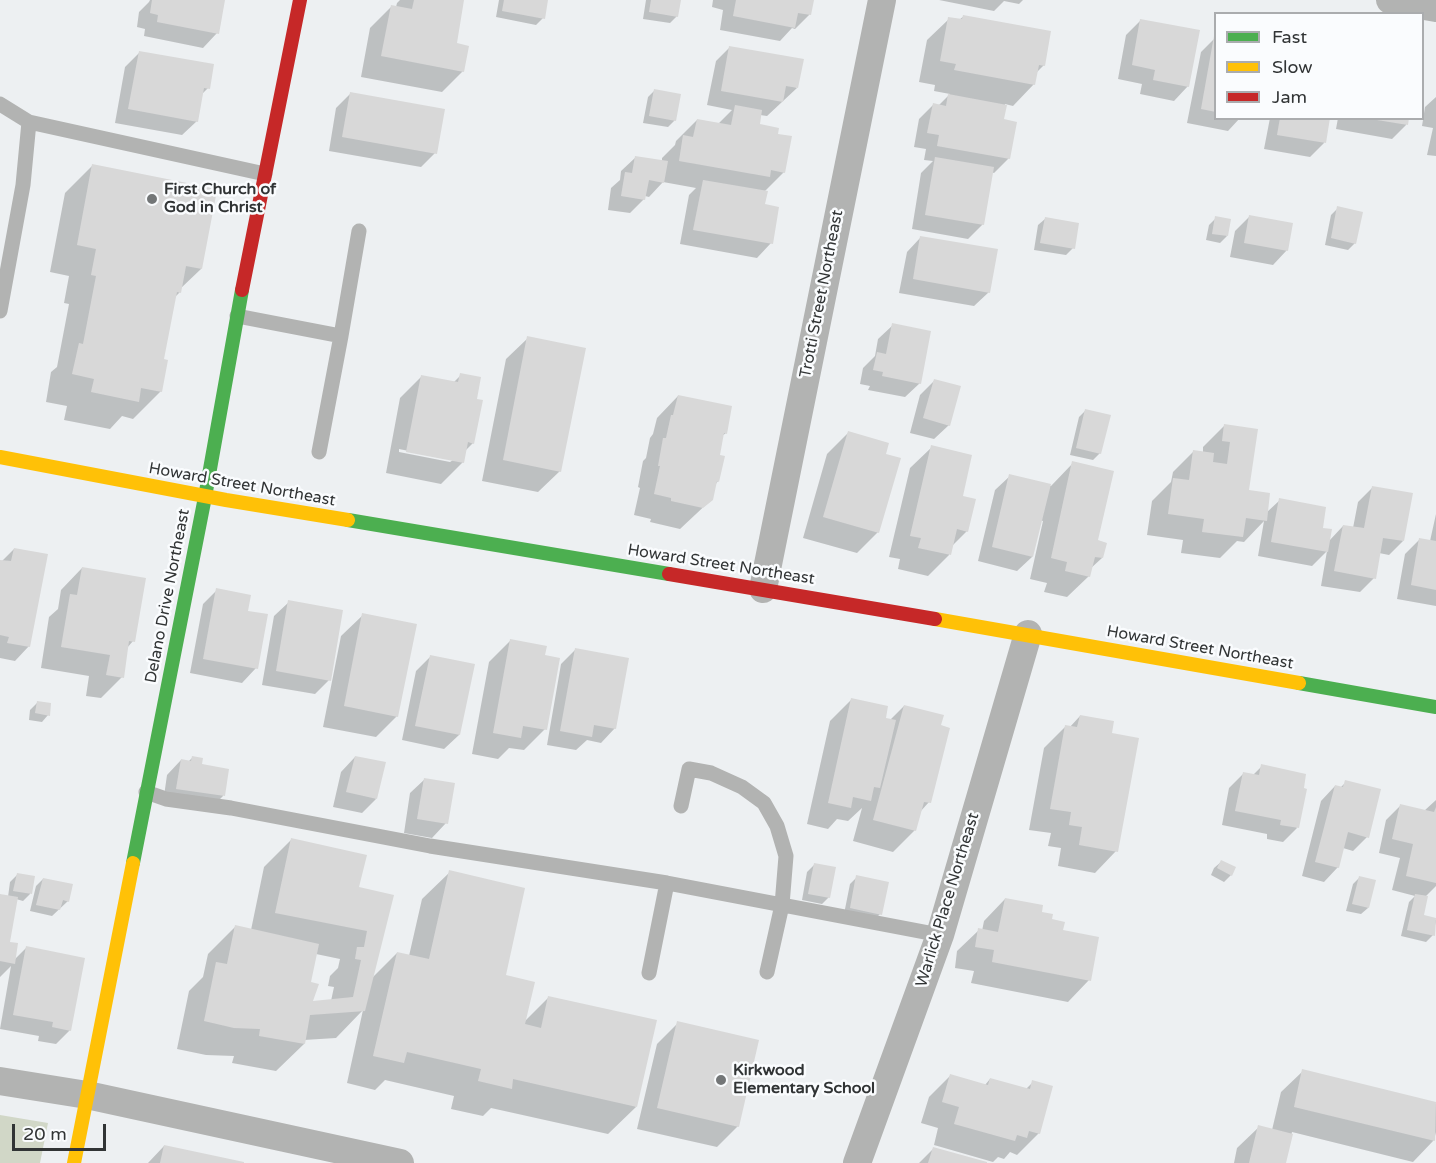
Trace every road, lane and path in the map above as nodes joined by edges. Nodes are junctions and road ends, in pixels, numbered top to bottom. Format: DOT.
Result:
graph roads {
  1 [pos="300,0"];
  2 [pos="882,0"];
  3 [pos="1390,0"];
  4 [pos="1436,8"];
  5 [pos="0,104"];
  6 [pos="29,122"];
  7 [pos="265,174"];
  8 [pos="359,231"];
  9 [pos="0,311"];
  10 [pos="237,316"];
  11 [pos="341,336"];
  12 [pos="319,452"];
  13 [pos="0,457"];
  14 [pos="205,497"];
  15 [pos="763,589"];
  16 [pos="1028,634"];
  17 [pos="1436,707"];
  18 [pos="146,792"];
  19 [pos="681,806"];
  20 [pos="667,883"];
  21 [pos="782,905"];
  22 [pos="940,935"];
  23 [pos="768,972"];
  24 [pos="649,973"];
  25 [pos="0,1081"];
  26 [pos="87,1095"];
  27 [pos="74,1163"];
  28 [pos="400,1163"];
  29 [pos="856,1163"];
  1 -- 7 [label="street, Delano Drive Northeast"];
  2 -- 15 [label="street, Trotti Street Northeast"];
  3 -- 4 [label="street"];
  5 -- 6 [label="lane"];
  6 -- 7 [label="lane"];
  6 -- 9 [label="lane"];
  7 -- 10 [label="street, Delano Drive Northeast"];
  8 -- 11 [label="lane"];
  10 -- 11 [label="lane"];
  10 -- 14 [label="street, Delano Drive Northeast"];
  11 -- 12 [label="lane"];
  13 -- 14 [label="street, Howard Street Northeast"];
  14 -- 15 [label="street, Howard Street Northeast"];
  14 -- 18 [label="street, Delano Drive Northeast"];
  15 -- 16 [label="street, Howard Street Northeast"];
  16 -- 17 [label="street, Howard Street Northeast"];
  16 -- 22 [label="street, Warlick Place Northeast"];
  18 -- 20 [label="lane"];
  18 -- 26 [label="street, Delano Drive Northeast"];
  19 -- 21 [label="lane"];
  20 -- 21 [label="lane"];
  20 -- 24 [label="lane"];
  21 -- 22 [label="lane"];
  21 -- 23 [label="lane"];
  22 -- 29 [label="street, Warlick Place Northeast"];
  25 -- 26 [label="street"];
  26 -- 27 [label="street, Delano Drive Northeast"];
  26 -- 28 [label="street"];
}
